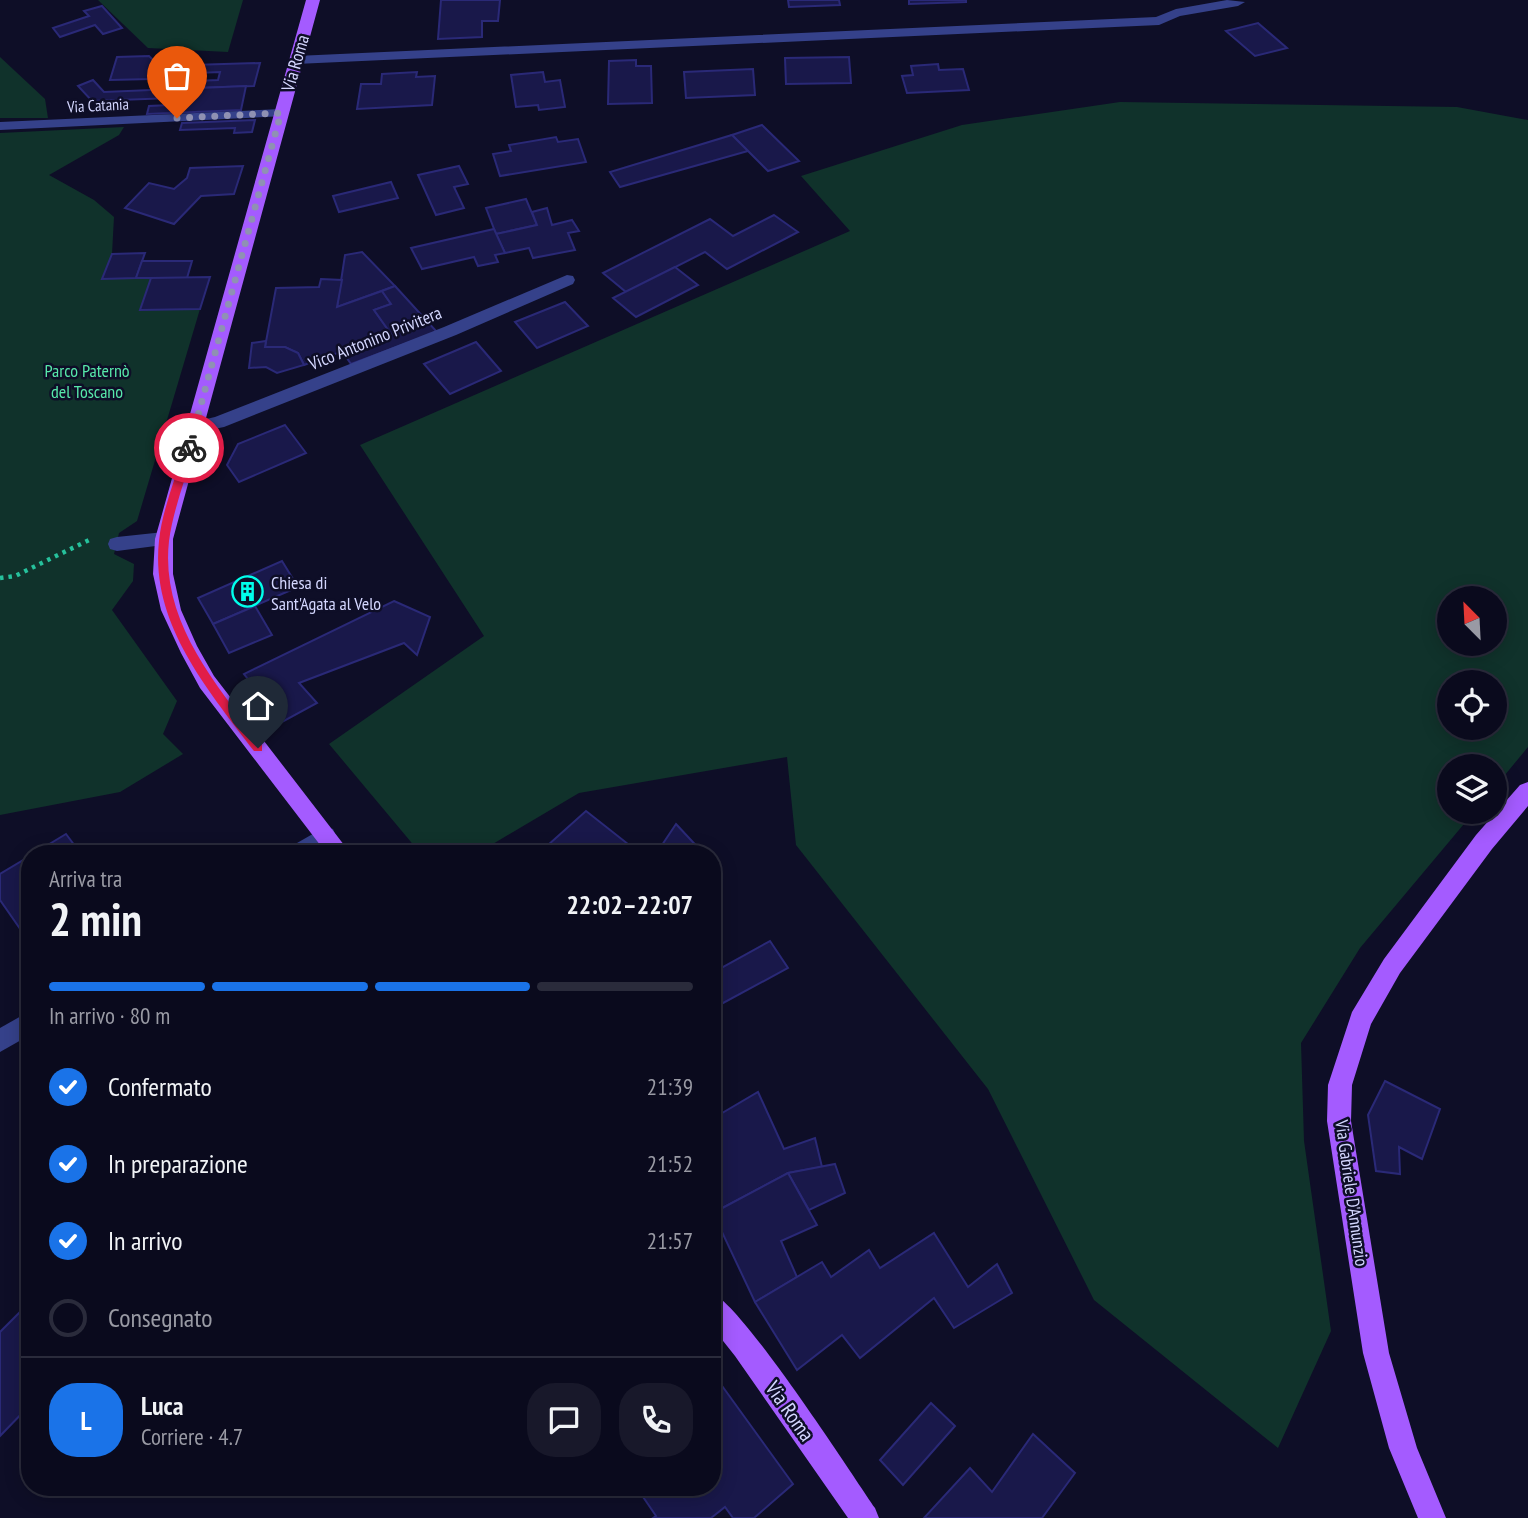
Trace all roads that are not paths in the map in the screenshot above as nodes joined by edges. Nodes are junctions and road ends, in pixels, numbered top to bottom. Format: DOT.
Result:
graph roads {
  1 [pos="313,0"];
  2 [pos="1238,2"];
  3 [pos="296,60"];
  4 [pos="281,113"];
  5 [pos="0,126"];
  6 [pos="567,280"];
  7 [pos="195,427"];
  8 [pos="164,539"];
  9 [pos="117,544"];
  10 [pos="1528,791"];
  11 [pos="326,836"];
  12 [pos="312,845"];
  13 [pos="333,845"];
  14 [pos="21,1028"];
  15 [pos="0,1041"];
  16 [pos="721,1317"];
  17 [pos="864,1518"];
  18 [pos="1432,1518"];
  1 -- 3 [label="main road, Via Roma"];
  2 -- 3 [label="street"];
  3 -- 4 [label="main road, Via Roma"];
  4 -- 5 [label="street, Via Catania"];
  4 -- 7 [label="main road, Via Roma"];
  6 -- 7 [label="street, Vico Antonino Privitera"];
  7 -- 8 [label="main road, Via Roma"];
  8 -- 9 [label="street"];
  8 -- 11 [label="main road, Via Roma"];
  10 -- 18 [label="main road, Via Gabriele D'Annunzio"];
  11 -- 12 [label="street"];
  11 -- 13 [label="main road, Via Roma"];
  14 -- 15 [label="street"];
  16 -- 17 [label="main road, Via Roma"];
}
